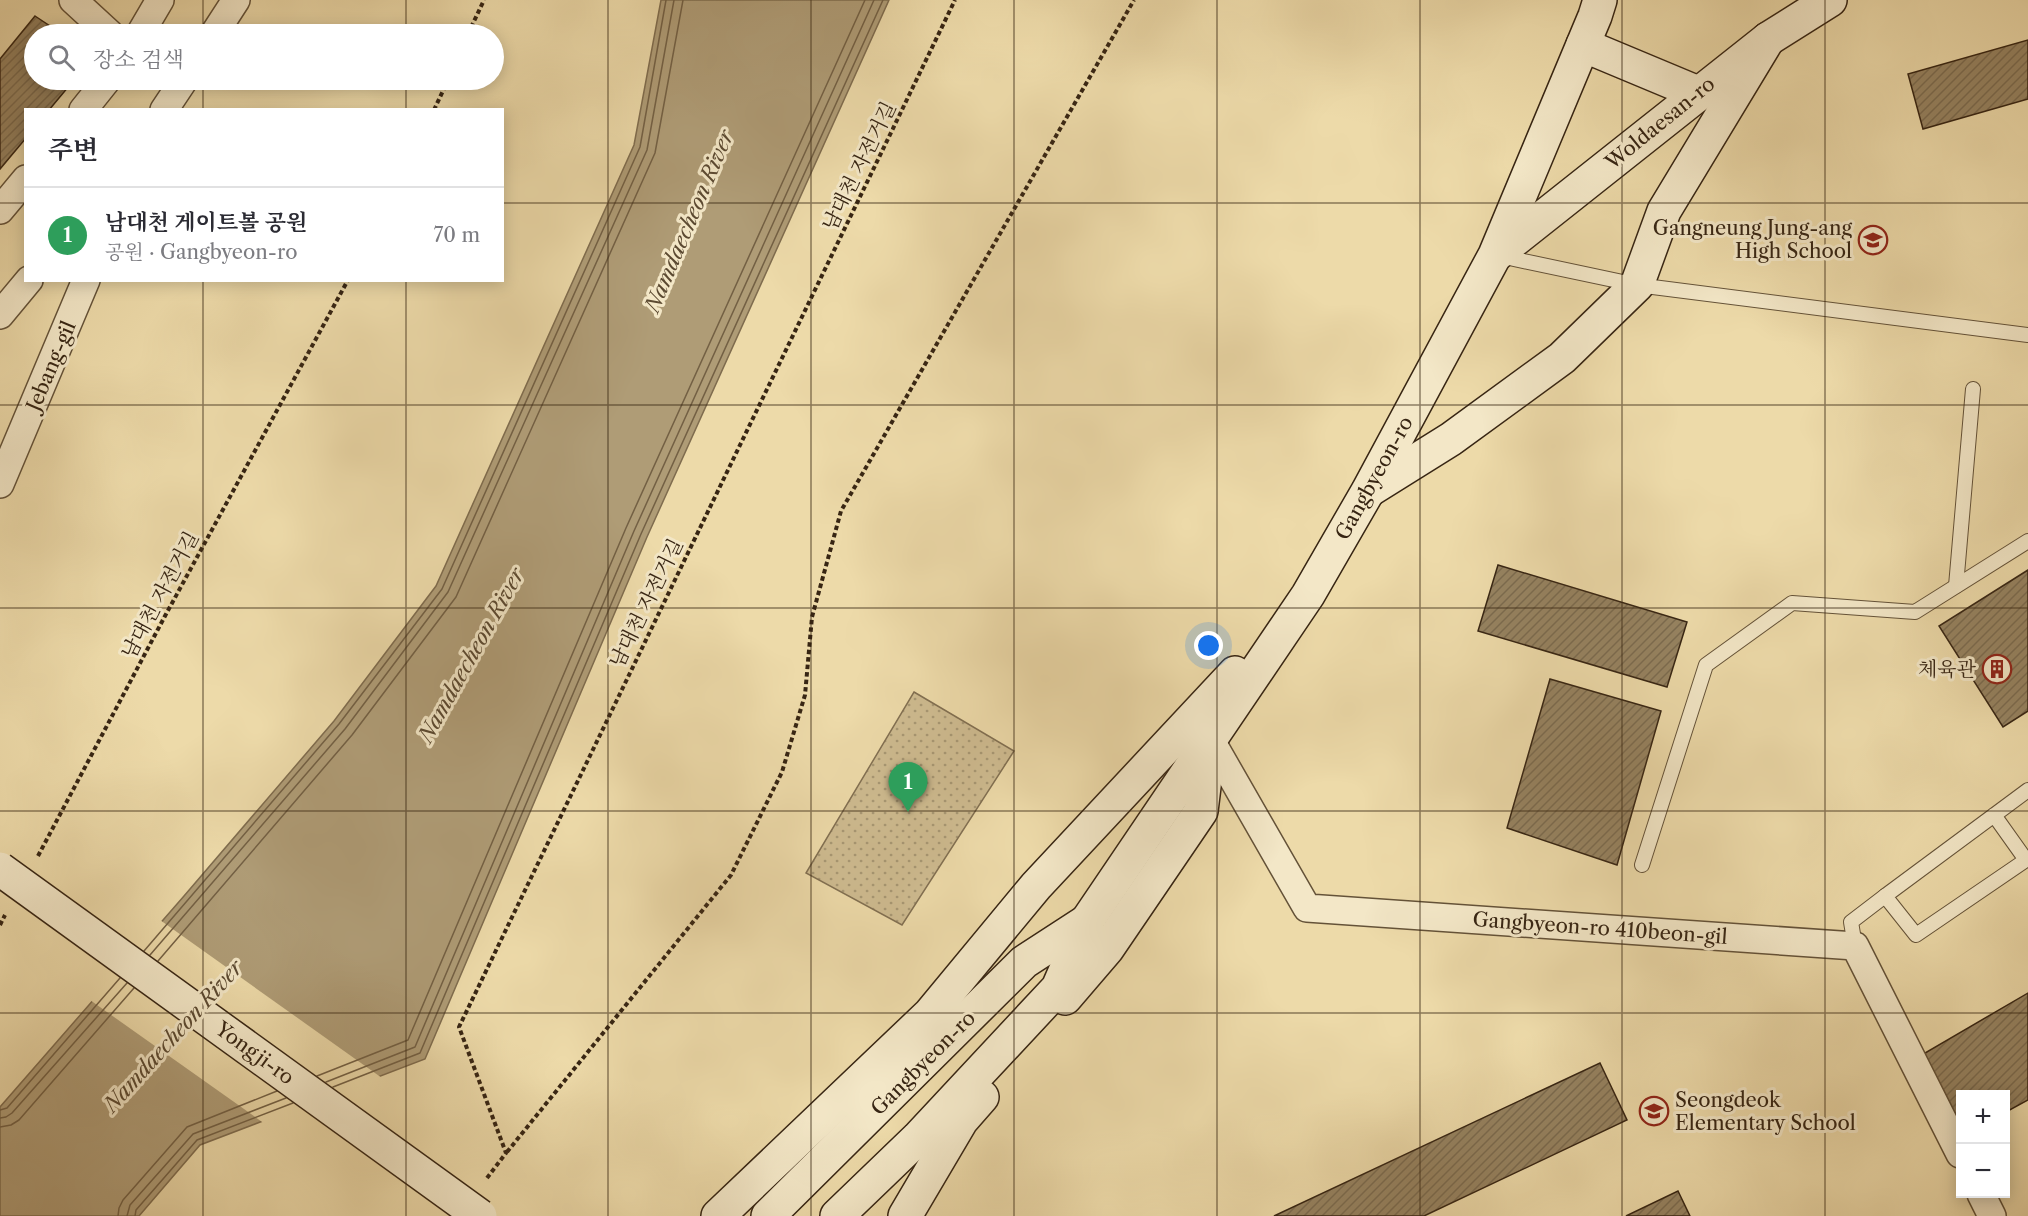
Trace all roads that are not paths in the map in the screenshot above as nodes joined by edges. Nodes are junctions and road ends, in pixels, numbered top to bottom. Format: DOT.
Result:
graph roads {
  1 [pos="73,0"];
  2 [pos="160,0"];
  3 [pos="236,0"];
  4 [pos="1600,0"];
  5 [pos="1830,0"];
  6 [pos="99,24"];
  7 [pos="146,24"];
  8 [pos="220,24"];
  9 [pos="1768,39"];
  10 [pos="1582,45"];
  11 [pos="99,90"];
  12 [pos="177,90"];
  13 [pos="1698,93"];
  14 [pos="85,108"];
  15 [pos="165,108"];
  16 [pos="24,181"];
  17 [pos="0,210"];
  18 [pos="1495,255"];
  19 [pos="27,282"];
  20 [pos="85,282"];
  21 [pos="1637,285"];
  22 [pos="0,315"];
  23 [pos="2028,335"];
  24 [pos="1973,389"];
  25 [pos="0,484"];
  26 [pos="1368,491"];
  27 [pos="2028,541"];
  28 [pos="1956,586"];
  29 [pos="1308,595"];
  30 [pos="1209,739"];
  31 [pos="2028,790"];
  32 [pos="1994,815"];
  33 [pos="1642,866"];
  34 [pos="0,869"];
  35 [pos="1885,896"];
  36 [pos="1087,921"];
  37 [pos="1855,946"];
  38 [pos="961,1121"];
  39 [pos="1956,1146"];
  40 [pos="1983,1198"];
  41 [pos="480,1216"];
  42 [pos="718,1216"];
  43 [pos="768,1216"];
  44 [pos="837,1216"];
  45 [pos="859,1216"];
  46 [pos="905,1216"];
  47 [pos="1992,1216"];
  1 -- 6 [label="street"];
  2 -- 7 [label="street"];
  3 -- 8 [label="street"];
  4 -- 10 [label="street, Gangbyeon-ro"];
  5 -- 9 [label="street, Woldaesan-ro"];
  9 -- 13 [label="street, Woldaesan-ro"];
  9 -- 21 [label="street"];
  10 -- 13 [label="street"];
  10 -- 18 [label="street, Gangbyeon-ro"];
  11 -- 14 [label="street"];
  12 -- 15 [label="street"];
  13 -- 18 [label="street, Woldaesan-ro"];
  16 -- 17 [label="street"];
  18 -- 21 [label="lane"];
  18 -- 26 [label="street, Gangbyeon-ro"];
  19 -- 22 [label="street"];
  20 -- 25 [label="street, Jebang-gil"];
  21 -- 23 [label="lane"];
  21 -- 26 [label="street"];
  24 -- 28 [label="lane"];
  26 -- 29 [label="street, Gangbyeon-ro"];
  27 -- 28 [label="lane"];
  28 -- 33 [label="lane"];
  29 -- 30 [label="street, Gangbyeon-ro"];
  29 -- 42 [label="street"];
  30 -- 36 [label="street, Gangbyeon-ro"];
  30 -- 37 [label="street, Gangbyeon-ro 410beon-gil"];
  30 -- 38 [label="street"];
  31 -- 32 [label="lane"];
  32 -- 35 [label="lane"];
  32 -- 35 [label="lane"];
  34 -- 41 [label="street, Yongji-ro, bridge"];
  35 -- 37 [label="lane"];
  36 -- 43 [label="street, Gangbyeon-ro"];
  36 -- 44 [label="street, Gangbyeon-ro"];
  37 -- 39 [label="street"];
  38 -- 45 [label="street"];
  38 -- 46 [label="street"];
  40 -- 47 [label="street"];
}
